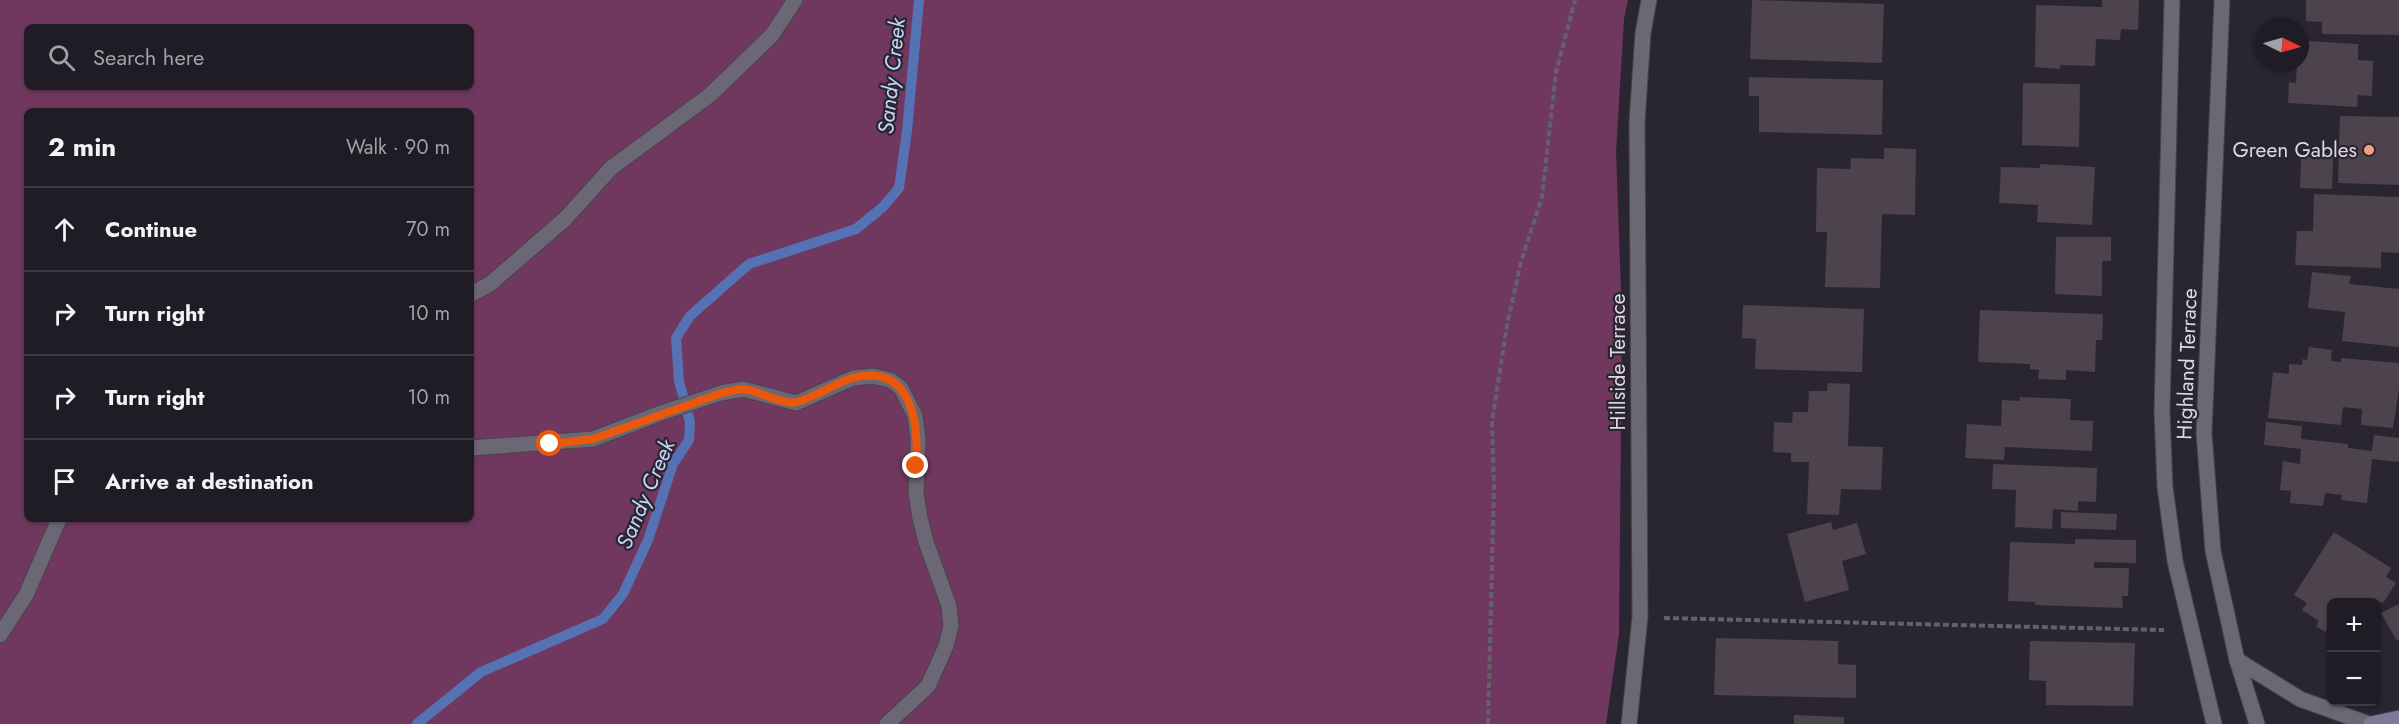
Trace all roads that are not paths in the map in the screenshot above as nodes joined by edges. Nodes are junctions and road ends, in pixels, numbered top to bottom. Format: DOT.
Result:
graph roads {
  1 [pos="795,0"];
  2 [pos="1649,0"];
  3 [pos="2172,0"];
  4 [pos="2222,0"];
  5 [pos="474,292"];
  6 [pos="474,448"];
  7 [pos="58,522"];
  8 [pos="0,635"];
  9 [pos="2237,660"];
  10 [pos="2399,718"];
  11 [pos="887,724"];
  12 [pos="1629,724"];
  13 [pos="2214,724"];
  14 [pos="2257,724"];
  15 [pos="2370,724"];
  1 -- 5 [label="street"];
  2 -- 12 [label="street, Hillside Terrace"];
  3 -- 13 [label="street, Highland Terrace"];
  4 -- 9 [label="street, Highland Terrace"];
  6 -- 11 [label="street"];
  7 -- 8 [label="street"];
  9 -- 14 [label="street, Highland Terrace"];
  9 -- 15 [label="street"];
  10 -- 15 [label="main road"];
}
